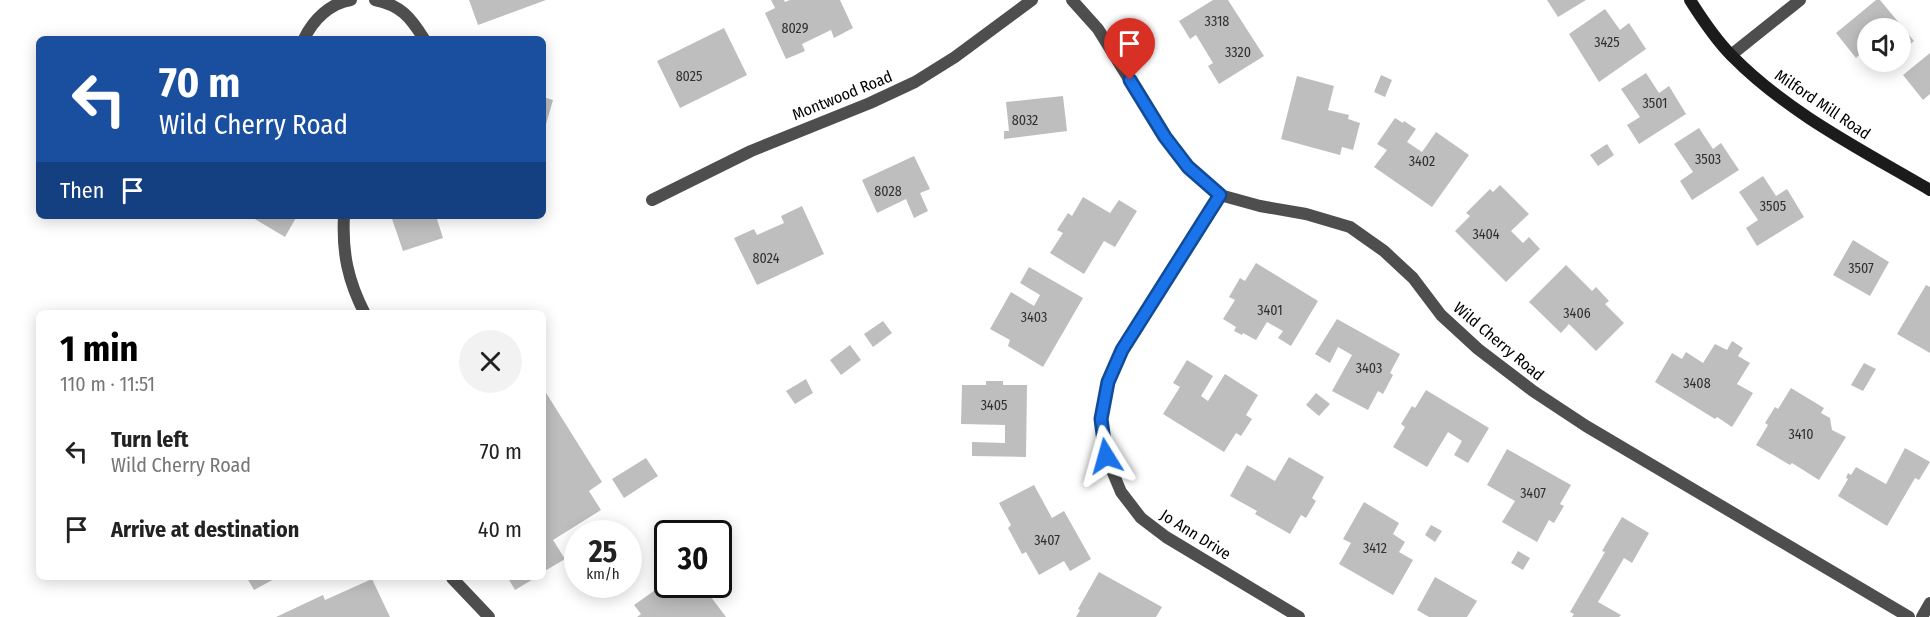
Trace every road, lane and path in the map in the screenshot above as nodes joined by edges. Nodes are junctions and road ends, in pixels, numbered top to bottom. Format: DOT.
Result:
graph roads {
  1 [pos="351,0"];
  2 [pos="1032,0"];
  3 [pos="1072,0"];
  4 [pos="1690,0"];
  5 [pos="1800,0"];
  6 [pos="384,1"];
  7 [pos="306,36"];
  8 [pos="422,36"];
  9 [pos="1731,55"];
  10 [pos="1930,190"];
  11 [pos="1220,195"];
  12 [pos="652,200"];
  13 [pos="344,219"];
  14 [pos="363,310"];
  15 [pos="454,580"];
  16 [pos="1930,603"];
  17 [pos="489,617"];
  18 [pos="1299,617"];
  19 [pos="1909,617"];
  20 [pos="1922,617"];
  1 -- 7 [label="street"];
  2 -- 12 [label="street, Montwood Road"];
  3 -- 11 [label="street, Wild Cherry Road"];
  4 -- 9 [label="main road, Milford Mill Road"];
  5 -- 9 [label="street"];
  6 -- 8 [label="street"];
  9 -- 10 [label="main road, Milford Mill Road"];
  11 -- 18 [label="street, Jo Ann Drive"];
  11 -- 19 [label="street, Wild Cherry Road"];
  13 -- 14 [label="street"];
  15 -- 17 [label="street"];
  16 -- 20 [label="street"];
}
